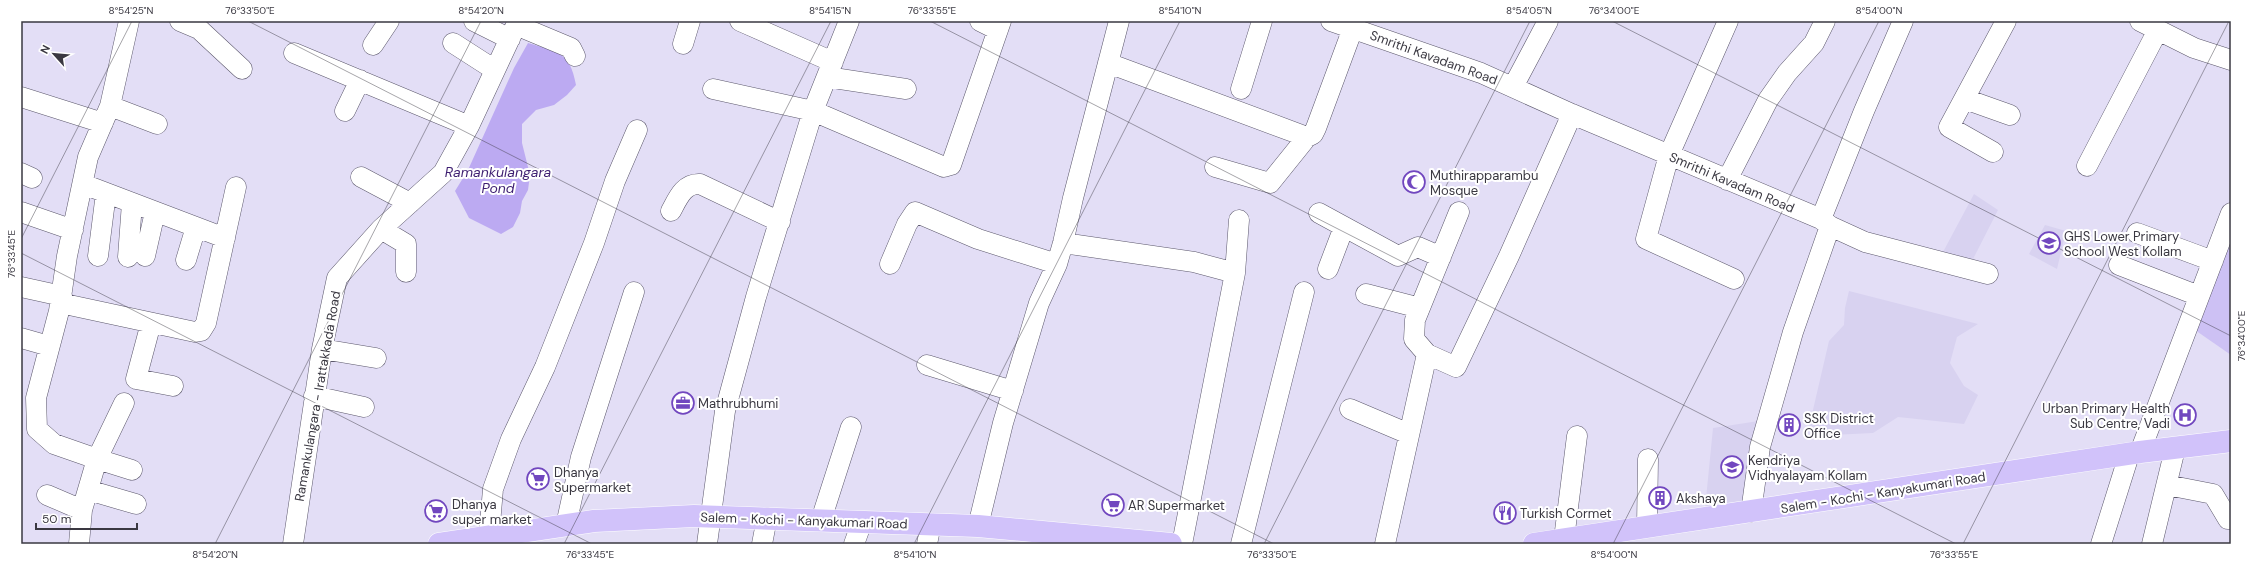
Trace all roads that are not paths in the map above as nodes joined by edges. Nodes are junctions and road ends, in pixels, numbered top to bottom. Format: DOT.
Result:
graph roads {
  1 [pos="129,21"];
  2 [pos="180,21"];
  3 [pos="389,21"];
  4 [pos="474,21"];
  5 [pos="690,21"];
  6 [pos="740,21"];
  7 [pos="849,21"];
  8 [pos="980,21"];
  9 [pos="1119,21"];
  10 [pos="1262,21"];
  11 [pos="1331,21"];
  12 [pos="1548,21"];
  13 [pos="1728,21"];
  14 [pos="1825,21"];
  15 [pos="1903,21"];
  16 [pos="2006,21"];
  17 [pos="2149,25"];
  18 [pos="999,26"];
  19 [pos="1357,26"];
  20 [pos="515,28"];
  21 [pos="452,43"];
  22 [pos="683,44"];
  23 [pos="373,45"];
  24 [pos="294,53"];
  25 [pos="575,56"];
  26 [pos="2231,60"];
  27 [pos="1108,63"];
  28 [pos="242,69"];
  29 [pos="830,69"];
  30 [pos="495,70"];
  31 [pos="360,80"];
  32 [pos="1513,87"];
  33 [pos="713,89"];
  34 [pos="906,89"];
  35 [pos="1241,89"];
  36 [pos="21,97"];
  37 [pos="1965,99"];
  38 [pos="345,111"];
  39 [pos="813,111"];
  40 [pos="1572,114"];
  41 [pos="106,115"];
  42 [pos="2010,115"];
  43 [pos="157,124"];
  44 [pos="469,126"];
  45 [pos="637,130"];
  46 [pos="1307,137"];
  47 [pos="1993,152"];
  48 [pos="1669,155"];
  49 [pos="2087,166"];
  50 [pos="1215,167"];
  51 [pos="361,177"];
  52 [pos="1727,180"];
  53 [pos="83,184"];
  54 [pos="236,187"];
  55 [pos="106,193"];
  56 [pos="132,203"];
  57 [pos="410,203"];
  58 [pos="671,211"];
  59 [pos="21,212"];
  60 [pos="155,212"];
  61 [pos="1459,212"];
  62 [pos="1319,213"];
  63 [pos="2231,213"];
  64 [pos="1239,220"];
  65 [pos="780,222"];
  66 [pos="1825,222"];
  67 [pos="196,227"];
  68 [pos="1344,227"];
  69 [pos="380,229"];
  70 [pos="73,230"];
  71 [pos="2137,233"];
  72 [pos="225,238"];
  73 [pos="1064,243"];
  74 [pos="98,256"];
  75 [pos="1440,257"];
  76 [pos="186,260"];
  77 [pos="2214,261"];
  78 [pos="890,264"];
  79 [pos="1057,264"];
  80 [pos="2119,264"];
  81 [pos="1328,269"];
  82 [pos="406,272"];
  83 [pos="1235,273"];
  84 [pos="1988,274"];
  85 [pos="1734,279"];
  86 [pos="21,287"];
  87 [pos="634,292"];
  88 [pos="1304,292"];
  89 [pos="1366,294"];
  90 [pos="2199,296"];
  91 [pos="61,300"];
  92 [pos="1420,308"];
  93 [pos="151,323"];
  94 [pos="21,338"];
  95 [pos="49,346"];
  96 [pos="322,349"];
  97 [pos="1427,354"];
  98 [pos="376,358"];
  99 [pos="927,365"];
  100 [pos="173,386"];
  101 [pos="1013,391"];
  102 [pos="314,396"];
  103 [pos="124,402"];
  104 [pos="364,408"];
  105 [pos="1350,409"];
  106 [pos="29,425"];
  107 [pos="851,427"];
  108 [pos="1409,434"];
  109 [pos="1577,436"];
  110 [pos="2231,441"];
  111 [pos="2176,449"];
  112 [pos="2134,453"];
  113 [pos="97,459"];
  114 [pos="1648,459"];
  115 [pos="132,470"];
  116 [pos="2167,485"];
  117 [pos="88,490"];
  118 [pos="47,496"];
  119 [pos="136,504"];
  120 [pos="82,510"];
  121 [pos="1751,512"];
  122 [pos="709,516"];
  123 [pos="766,518"];
  124 [pos="2231,519"];
  125 [pos="821,520"];
  126 [pos="862,522"];
  127 [pos="566,525"];
  128 [pos="978,526"];
  129 [pos="1647,526"];
  130 [pos="929,534"];
  131 [pos="489,536"];
  132 [pos="1564,538"];
  133 [pos="1053,539"];
  134 [pos="79,544"];
  135 [pos="293,544"];
  136 [pos="439,544"];
  137 [pos="707,544"];
  138 [pos="762,544"];
  139 [pos="854,544"];
  140 [pos="1171,544"];
  141 [pos="1182,544"];
  142 [pos="1241,544"];
  143 [pos="1385,544"];
  144 [pos="1534,544"];
  145 [pos="2102,544"];
  146 [pos="2152,544"];
  1 -- 41 [label="street"];
  2 -- 28 [label="street"];
  3 -- 23 [label="street"];
  4 -- 20 [label="street"];
  5 -- 22 [label="street"];
  6 -- 29 [label="street"];
  7 -- 29 [label="street"];
  8 -- 18 [label="street"];
  9 -- 27 [label="street"];
  10 -- 35 [label="street"];
  11 -- 19 [label="street, Smrithi Kavadam Road"];
  12 -- 32 [label="street"];
  13 -- 48 [label="street"];
  14 -- 52 [label="street"];
  15 -- 66 [label="street"];
  16 -- 37 [label="street"];
  17 -- 26 [label="street"];
  17 -- 49 [label="street"];
  18 -- 39 [label="street"];
  19 -- 32 [label="street, Smrithi Kavadam Road"];
  19 -- 46 [label="street"];
  20 -- 25 [label="street"];
  20 -- 30 [label="street, Ramankulangara - Irattakkada Road"];
  21 -- 30 [label="street"];
  24 -- 31 [label="street"];
  27 -- 46 [label="street"];
  27 -- 73 [label="street"];
  29 -- 34 [label="street"];
  29 -- 39 [label="street"];
  30 -- 44 [label="street, Ramankulangara - Irattakkada Road"];
  31 -- 38 [label="street"];
  31 -- 44 [label="street"];
  32 -- 40 [label="street, Smrithi Kavadam Road"];
  33 -- 39 [label="street"];
  36 -- 41 [label="street"];
  37 -- 42 [label="street"];
  37 -- 47 [label="street"];
  39 -- 65 [label="street"];
  40 -- 48 [label="street, Smrithi Kavadam Road"];
  40 -- 97 [label="street"];
  41 -- 43 [label="street"];
  41 -- 53 [label="street"];
  44 -- 57 [label="street, Ramankulangara - Irattakkada Road"];
  45 -- 131 [label="street"];
  46 -- 50 [label="street"];
  48 -- 52 [label="street, Smrithi Kavadam Road"];
  48 -- 85 [label="street"];
  51 -- 57 [label="street"];
  52 -- 66 [label="street, Smrithi Kavadam Road"];
  53 -- 55 [label="street"];
  53 -- 70 [label="street"];
  54 -- 72 [label="street"];
  55 -- 56 [label="street"];
  55 -- 74 [label="street"];
  56 -- 60 [label="street"];
  56 -- 60 [label="street"];
  57 -- 69 [label="street, Ramankulangara - Irattakkada Road"];
  58 -- 65 [label="street"];
  59 -- 70 [label="street"];
  60 -- 67 [label="street"];
  61 -- 75 [label="street"];
  62 -- 68 [label="street"];
  63 -- 77 [label="street"];
  64 -- 83 [label="street"];
  65 -- 122 [label="street"];
  66 -- 84 [label="street, Smrithi Kavadam Road"];
  66 -- 121 [label="street"];
  67 -- 72 [label="street"];
  67 -- 76 [label="street"];
  68 -- 75 [label="street"];
  68 -- 81 [label="street"];
  69 -- 82 [label="street"];
  69 -- 96 [label="street, Ramankulangara - Irattakkada Road"];
  70 -- 91 [label="street"];
  71 -- 77 [label="street"];
  72 -- 93 [label="street"];
  73 -- 79 [label="street"];
  73 -- 83 [label="street"];
  75 -- 92 [label="street"];
  77 -- 90 [label="street"];
  78 -- 79 [label="street"];
  79 -- 101 [label="street"];
  80 -- 90 [label="street"];
  83 -- 141 [label="street"];
  86 -- 91 [label="street"];
  87 -- 127 [label="street"];
  88 -- 142 [label="street"];
  89 -- 92 [label="street"];
  90 -- 112 [label="street"];
  91 -- 93 [label="street"];
  91 -- 95 [label="street"];
  92 -- 97 [label="street"];
  93 -- 100 [label="street"];
  94 -- 95 [label="street"];
  95 -- 106 [label="street"];
  96 -- 98 [label="street"];
  96 -- 102 [label="street, Ramankulangara - Irattakkada Road"];
  97 -- 108 [label="street"];
  99 -- 101 [label="street"];
  101 -- 128 [label="street"];
  102 -- 104 [label="street"];
  102 -- 135 [label="street, Ramankulangara - Irattakkada Road"];
  103 -- 113 [label="street"];
  105 -- 108 [label="street"];
  106 -- 113 [label="street"];
  107 -- 125 [label="street"];
  108 -- 143 [label="street"];
  109 -- 132 [label="street"];
  110 -- 111 [label="main road, Salem - Kochi - Kanyakumari Road"];
  111 -- 112 [label="main road, Salem - Kochi - Kanyakumari Road"];
  111 -- 116 [label="street"];
  112 -- 121 [label="main road, Salem - Kochi - Kanyakumari Road"];
  112 -- 145 [label="street"];
  113 -- 115 [label="street"];
  113 -- 117 [label="street"];
  114 -- 129 [label="street"];
  116 -- 124 [label="street"];
  116 -- 146 [label="street"];
  117 -- 119 [label="street"];
  117 -- 120 [label="street"];
  118 -- 120 [label="street"];
  120 -- 134 [label="street"];
  121 -- 129 [label="main road, Salem - Kochi - Kanyakumari Road"];
  122 -- 123 [label="main road, Salem - Kochi - Kanyakumari Road"];
  122 -- 127 [label="main road, Salem - Kochi - Kanyakumari Road"];
  122 -- 137 [label="street"];
  123 -- 125 [label="main road, Salem - Kochi - Kanyakumari Road"];
  123 -- 138 [label="street"];
  125 -- 126 [label="main road, Salem - Kochi - Kanyakumari Road"];
  126 -- 130 [label="main road, Salem - Kochi - Kanyakumari Road"];
  126 -- 139 [label="street"];
  127 -- 131 [label="main road, Salem - Kochi - Kanyakumari Road"];
  128 -- 130 [label="main road, Salem - Kochi - Kanyakumari Road"];
  128 -- 133 [label="main road, Salem - Kochi - Kanyakumari Road"];
  129 -- 132 [label="main road, Salem - Kochi - Kanyakumari Road"];
  131 -- 136 [label="main road, Salem - Kochi - Kanyakumari Road"];
  132 -- 144 [label="main road, Salem - Kochi - Kanyakumari Road"];
  133 -- 140 [label="main road, Salem - Kochi - Kanyakumari Road"];
}
